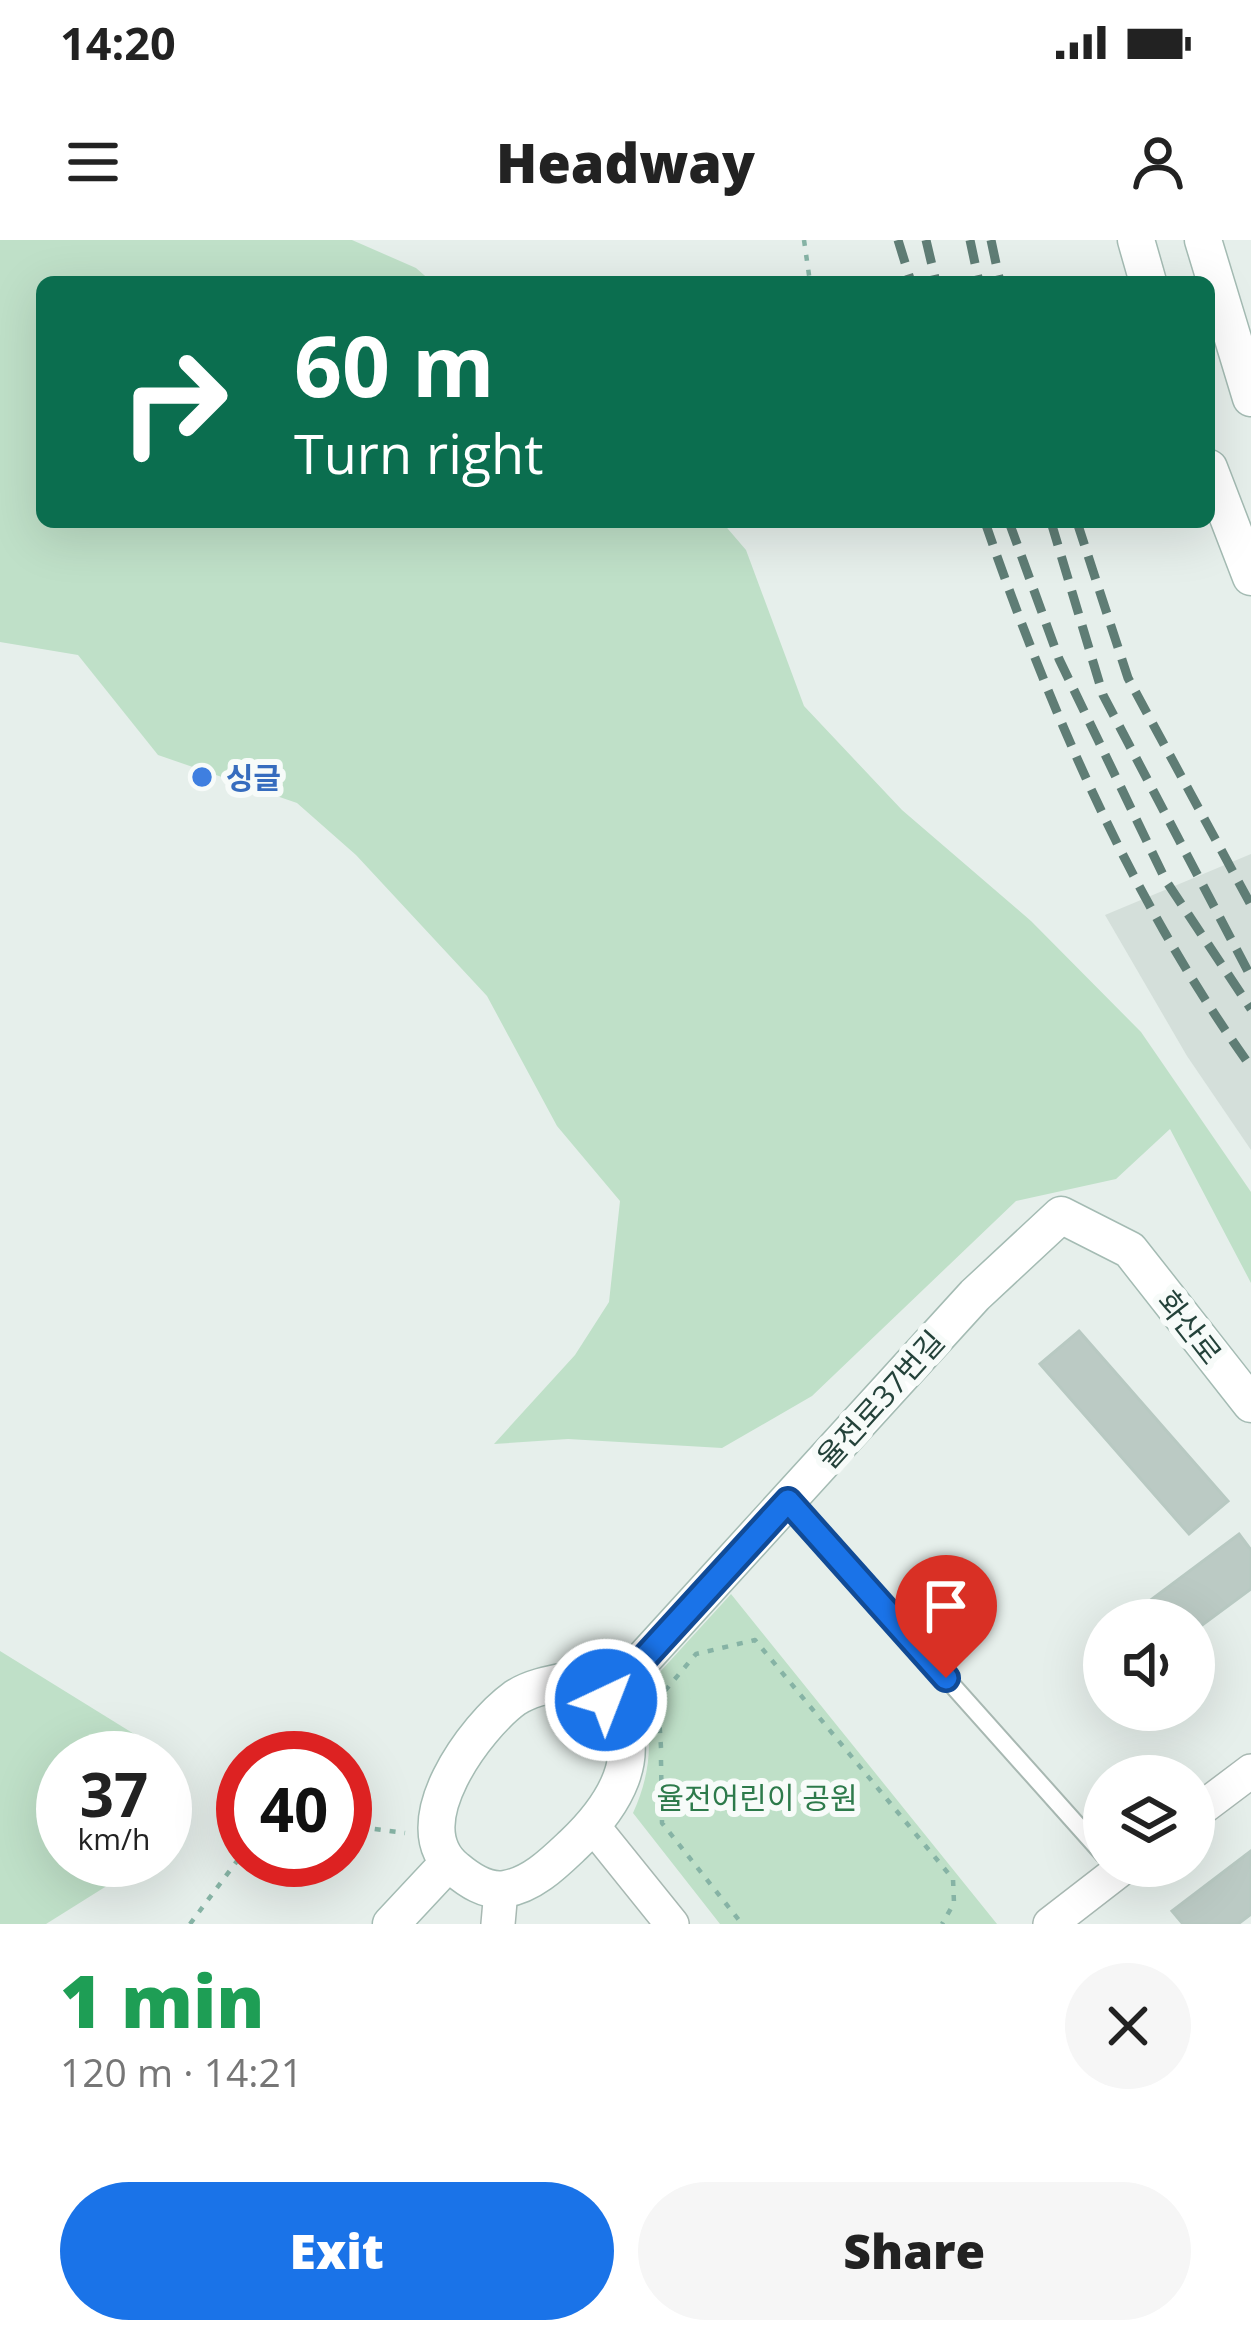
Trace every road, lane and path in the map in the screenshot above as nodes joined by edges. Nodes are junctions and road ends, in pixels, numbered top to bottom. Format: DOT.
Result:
graph roads {
  1 [pos="804,240"];
  2 [pos="1136,240"];
  3 [pos="1203,240"];
  4 [pos="809,276"];
  5 [pos="1146,276"];
  6 [pos="1214,276"];
  7 [pos="1215,280"];
  8 [pos="1251,398"];
  9 [pos="1215,484"];
  10 [pos="1251,577"];
  11 [pos="1130,1250"];
  12 [pos="1251,1404"];
  13 [pos="788,1501"];
  14 [pos="606,1700"];
  15 [pos="1251,1771"];
  16 [pos="1215,1798"];
  17 [pos="437,1825"];
  18 [pos="593,1826"];
  19 [pos="1083,1828"];
  20 [pos="372,1829"];
  21 [pos="448,1863"];
  22 [pos="218,1887"];
  23 [pos="1090,1887"];
  24 [pos="500,1907"];
  25 [pos="190,1924"];
  26 [pos="391,1924"];
  27 [pos="672,1924"];
  28 [pos="742,1924"];
  29 [pos="942,1924"];
  30 [pos="1050,1924"];
  1 -- 4 [label="path"];
  2 -- 5 [label="street"];
  3 -- 6 [label="street"];
  7 -- 8 [label="street"];
  9 -- 10 [label="street"];
  11 -- 12 [label="street, 화산로"];
  11 -- 13 [label="street, 율전로37번길"];
  13 -- 14 [label="street, 율전로37번길"];
  13 -- 19 [label="lane"];
  14 -- 17 [label="street"];
  14 -- 18 [label="street"];
  15 -- 16 [label="street"];
  17 -- 20 [label="path"];
  17 -- 21 [label="street"];
  18 -- 24 [label="street"];
  18 -- 27 [label="street"];
  21 -- 24 [label="street"];
  21 -- 26 [label="street"];
  22 -- 25 [label="path"];
  23 -- 30 [label="street"];
  28 -- 29 [label="path"];
}
